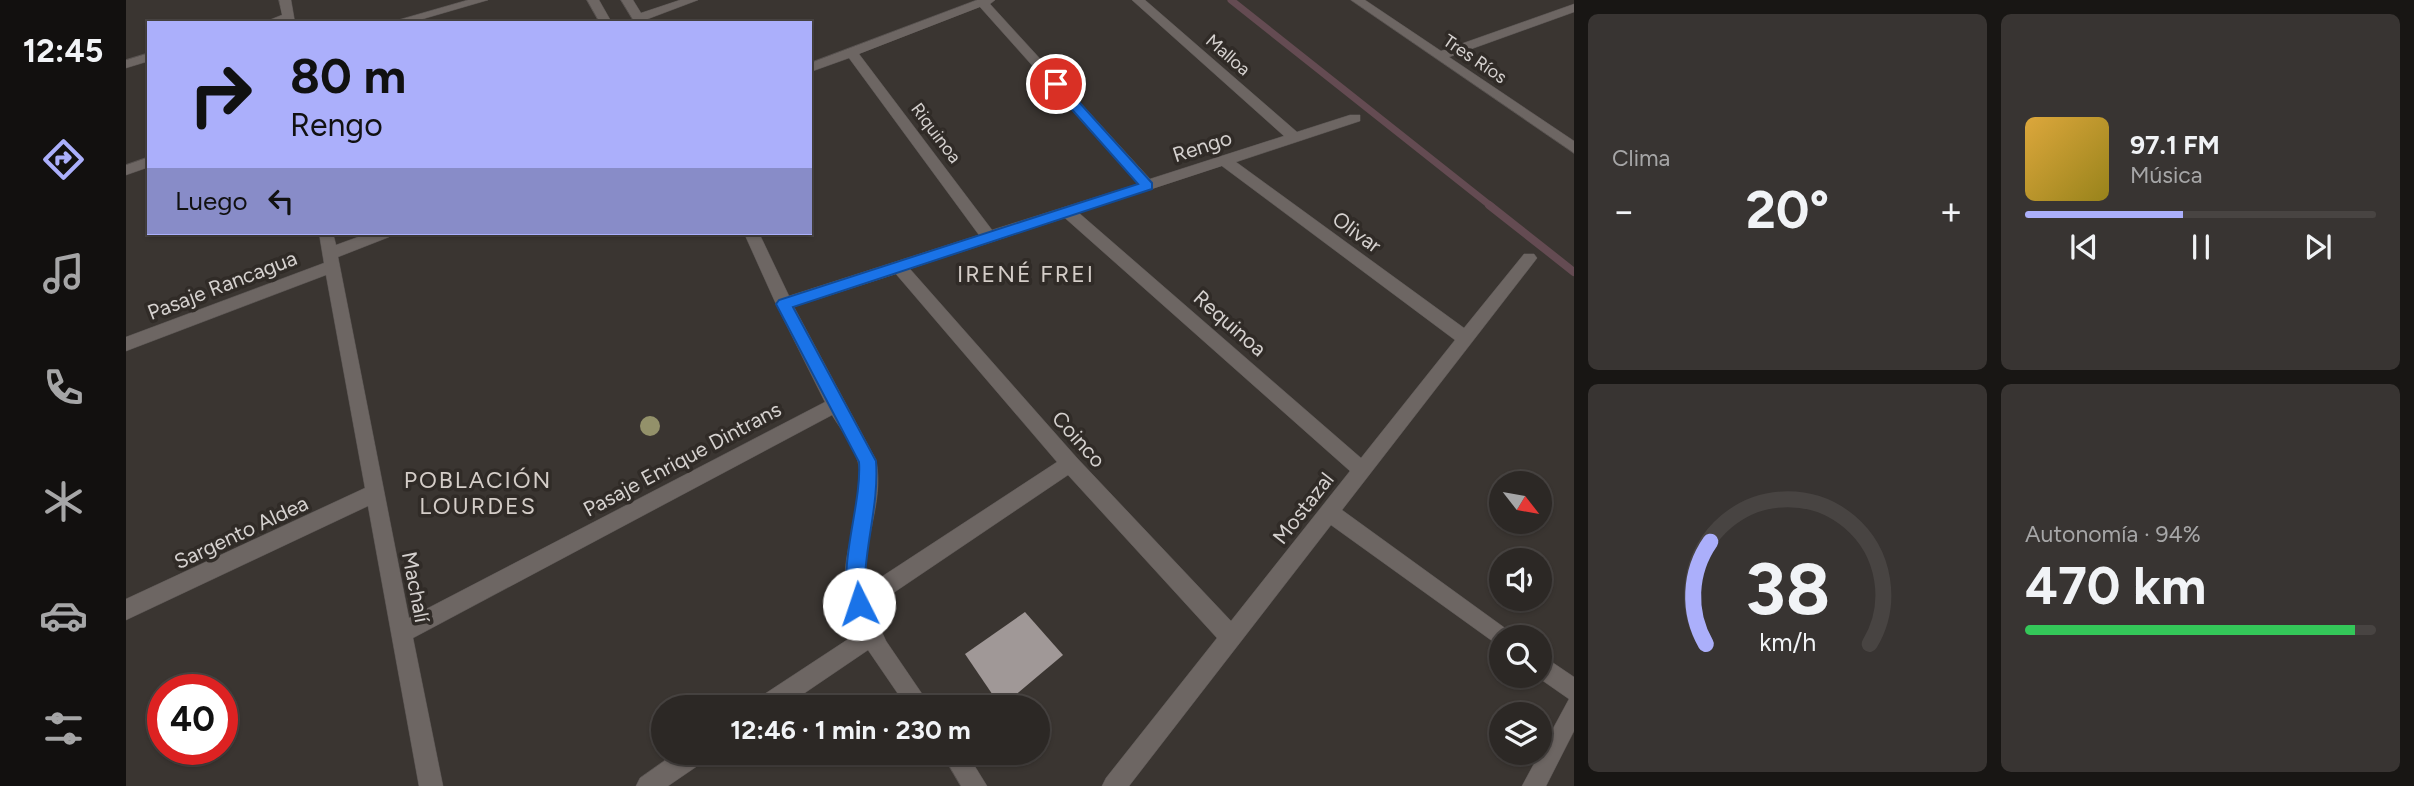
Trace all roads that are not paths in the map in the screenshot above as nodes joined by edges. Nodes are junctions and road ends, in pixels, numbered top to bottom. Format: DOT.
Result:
graph roads {
  1 [pos="285,0"];
  2 [pos="482,0"];
  3 [pos="593,0"];
  4 [pos="627,0"];
  5 [pos="692,0"];
  6 [pos="943,0"];
  7 [pos="1138,0"];
  8 [pos="1357,0"];
  9 [pos="986,1"];
  10 [pos="445,4"];
  11 [pos="1574,8"];
  12 [pos="958,12"];
  13 [pos="289,20"];
  14 [pos="640,20"];
  15 [pos="399,21"];
  16 [pos="605,21"];
  17 [pos="852,52"];
  18 [pos="1440,56"];
  19 [pos="147,58"];
  20 [pos="126,64"];
  21 [pos="812,67"];
  22 [pos="1354,118"];
  23 [pos="1574,130"];
  24 [pos="1558,136"];
  25 [pos="1294,137"];
  26 [pos="1574,148"];
  27 [pos="1225,160"];
  28 [pos="147,163"];
  29 [pos="126,170"];
  30 [pos="1148,186"];
  31 [pos="1068,212"];
  32 [pos="326,235"];
  33 [pos="380,235"];
  34 [pos="753,235"];
  35 [pos="989,237"];
  36 [pos="1529,258"];
  37 [pos="331,260"];
  38 [pos="899,267"];
  39 [pos="784,304"];
  40 [pos="1465,338"];
  41 [pos="126,344"];
  42 [pos="835,405"];
  43 [pos="1070,464"];
  44 [pos="1361,469"];
  45 [pos="374,493"];
  46 [pos="1329,512"];
  47 [pos="859,604"];
  48 [pos="126,610"];
  49 [pos="1489,629"];
  50 [pos="402,633"];
  51 [pos="871,636"];
  52 [pos="1231,637"];
  53 [pos="1552,674"];
  54 [pos="1574,690"];
  55 [pos="783,695"];
  56 [pos="912,695"];
  57 [pos="1574,708"];
  58 [pos="679,765"];
  59 [pos="961,765"];
  60 [pos="431,786"];
  61 [pos="648,786"];
  62 [pos="975,786"];
  63 [pos="1114,786"];
  64 [pos="1534,786"];
  1 -- 13 [label="street"];
  2 -- 10 [label="street"];
  3 -- 16 [label="street"];
  4 -- 14 [label="street"];
  5 -- 14 [label="street"];
  6 -- 12 [label="street"];
  7 -- 25 [label="street, Malloa"];
  8 -- 18 [label="street, Tres Ríos"];
  9 -- 12 [label="street"];
  9 -- 30 [label="street"];
  10 -- 15 [label="street"];
  11 -- 18 [label="street"];
  12 -- 17 [label="street"];
  17 -- 21 [label="street"];
  17 -- 35 [label="street, Riquinoa"];
  18 -- 24 [label="street, Tres Ríos"];
  19 -- 20 [label="street"];
  22 -- 25 [label="street, Rengo"];
  23 -- 24 [label="street"];
  24 -- 26 [label="street, Tres Ríos"];
  25 -- 27 [label="street, Rengo"];
  27 -- 30 [label="street, Rengo"];
  27 -- 40 [label="street, Olivar"];
  28 -- 29 [label="street"];
  30 -- 31 [label="street, Rengo"];
  31 -- 35 [label="street, Rengo"];
  31 -- 44 [label="street, Requinoa"];
  32 -- 37 [label="street, Machalí"];
  33 -- 37 [label="street, Pasaje Rancagua"];
  34 -- 39 [label="street"];
  35 -- 38 [label="street, Rengo"];
  36 -- 40 [label="street, Mostazal"];
  37 -- 41 [label="street, Pasaje Rancagua"];
  37 -- 45 [label="street, Machalí"];
  38 -- 39 [label="street, Rengo"];
  38 -- 43 [label="street, Coinco"];
  39 -- 42 [label="street"];
  40 -- 44 [label="street, Mostazal"];
  42 -- 47 [label="street"];
  42 -- 50 [label="street, Pasaje Enrique Dintrans"];
  43 -- 47 [label="street"];
  43 -- 52 [label="street, Coinco"];
  44 -- 46 [label="street, Mostazal"];
  45 -- 48 [label="street, Sargento Aldea"];
  45 -- 50 [label="street, Machalí"];
  46 -- 49 [label="street"];
  46 -- 52 [label="street, Mostazal"];
  47 -- 51 [label="street"];
  50 -- 60 [label="street, Machalí"];
  51 -- 55 [label="street"];
  51 -- 56 [label="street"];
  52 -- 63 [label="street, Mostazal"];
  53 -- 54 [label="street"];
  57 -- 64 [label="street"];
  58 -- 61 [label="street"];
  59 -- 62 [label="street"];
}
